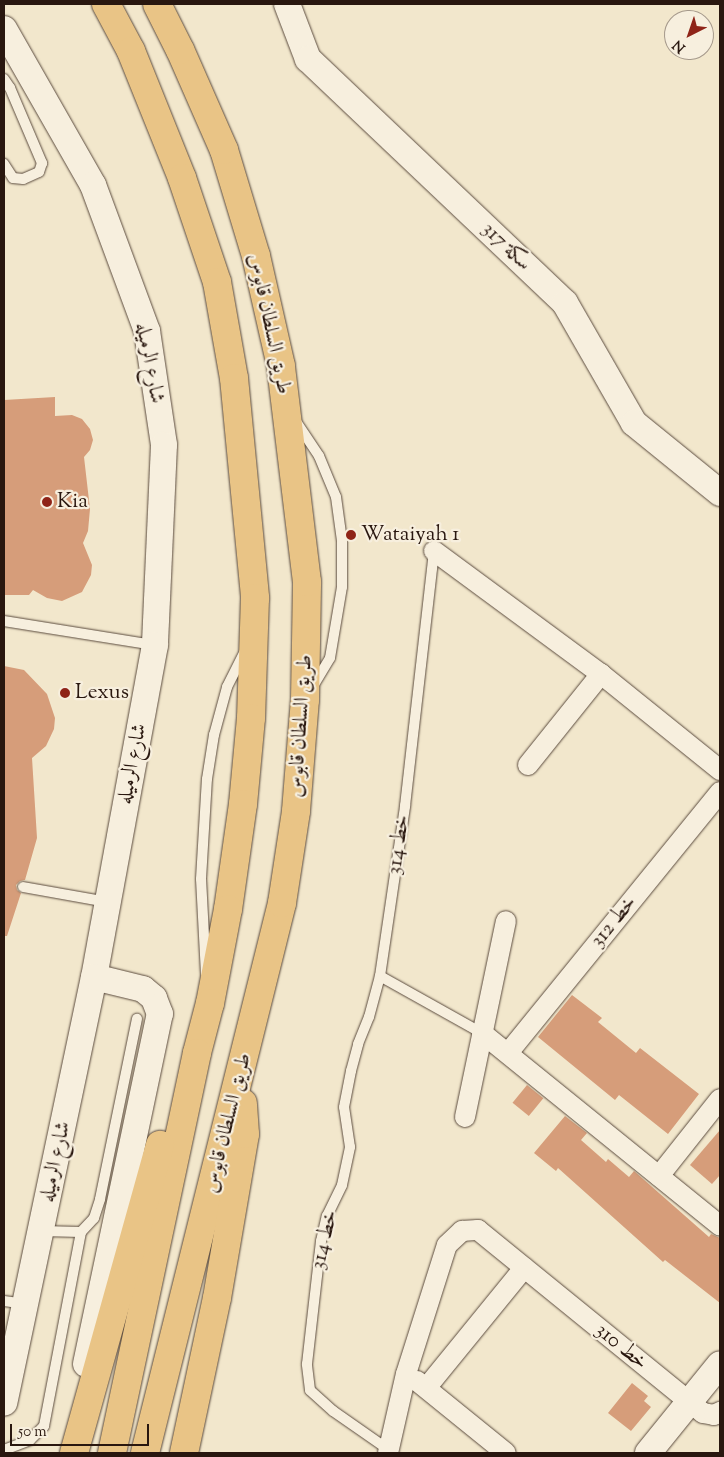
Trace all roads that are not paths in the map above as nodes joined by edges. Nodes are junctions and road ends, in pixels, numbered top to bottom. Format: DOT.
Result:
graph roads {
  1 [pos="106,4"];
  2 [pos="157,4"];
  3 [pos="177,4"];
  4 [pos="287,4"];
  5 [pos="4,29"];
  6 [pos="180,50"];
  7 [pos="4,79"];
  8 [pos="4,164"];
  9 [pos="285,404"];
  10 [pos="718,486"];
  11 [pos="434,551"];
  12 [pos="4,621"];
  13 [pos="254,635"];
  14 [pos="155,645"];
  15 [pos="601,674"];
  16 [pos="305,700"];
  17 [pos="528,765"];
  18 [pos="720,770"];
  19 [pos="720,792"];
  20 [pos="22,887"];
  21 [pos="107,902"];
  22 [pos="506,921"];
  23 [pos="380,976"];
  24 [pos="94,977"];
  25 [pos="210,1004"];
  26 [pos="137,1019"];
  27 [pos="482,1033"];
  28 [pos="508,1053"];
  29 [pos="197,1054"];
  30 [pos="241,1072"];
  31 [pos="720,1099"];
  32 [pos="465,1117"];
  33 [pos="659,1176"];
  34 [pos="720,1226"];
  35 [pos="42,1231"];
  36 [pos="81,1232"];
  37 [pos="524,1268"];
  38 [pos="15,1303"];
  39 [pos="9,1350"];
  40 [pos="720,1364"];
  41 [pos="406,1374"];
  42 [pos="427,1387"];
  43 [pos="4,1403"];
  44 [pos="689,1403"];
  45 [pos="720,1412"];
  46 [pos="4,1450"];
  47 [pos="388,1452"];
  48 [pos="66,1453"];
  49 [pos="74,1453"];
  50 [pos="112,1453"];
  51 [pos="145,1453"];
  52 [pos="184,1453"];
  53 [pos="504,1453"];
  54 [pos="648,1453"];
  1 -- 13 [label="highway, طريق السلطان قابوس"];
  2 -- 6 [label="highway, طريق السلطان قابوس"];
  3 -- 6 [label="highway"];
  4 -- 10 [label="street, سكة 317"];
  5 -- 14 [label="street, شارع الرميله"];
  6 -- 9 [label="highway, طريق السلطان قابوس"];
  7 -- 8 [label="lane"];
  9 -- 16 [label="highway, طريق السلطان قابوس"];
  9 -- 16 [label="lane"];
  11 -- 15 [label="street, خط 314"];
  11 -- 23 [label="lane, خط 314"];
  12 -- 14 [label="lane"];
  13 -- 25 [label="highway, طريق السلطان قابوس"];
  13 -- 25 [label="lane"];
  14 -- 21 [label="street, شارع الرميله"];
  15 -- 17 [label="street"];
  15 -- 18 [label="street, خط 314"];
  16 -- 30 [label="highway, طريق السلطان قابوس"];
  19 -- 28 [label="street, خط 312"];
  20 -- 21 [label="lane"];
  21 -- 24 [label="street, شارع الرميله"];
  22 -- 27 [label="street"];
  23 -- 27 [label="lane"];
  23 -- 47 [label="lane, خط 314"];
  24 -- 35 [label="street, شارع الرميله"];
  24 -- 48 [label="street"];
  25 -- 29 [label="highway, طريق السلطان قابوس"];
  26 -- 36 [label="lane"];
  27 -- 28 [label="street"];
  27 -- 32 [label="street"];
  28 -- 33 [label="street"];
  29 -- 49 [label="highway"];
  29 -- 50 [label="highway, طريق السلطان قابوس"];
  30 -- 51 [label="highway, طريق السلطان قابوس"];
  30 -- 52 [label="highway"];
  31 -- 33 [label="street"];
  33 -- 34 [label="street"];
  35 -- 36 [label="lane"];
  35 -- 38 [label="street, شارع الرميله"];
  36 -- 46 [label="lane"];
  37 -- 41 [label="street, خط 310"];
  37 -- 42 [label="street"];
  37 -- 44 [label="street, خط 310"];
  38 -- 39 [label="street, شارع الرميله"];
  39 -- 43 [label="street, شارع الرميله"];
  40 -- 44 [label="street"];
  41 -- 42 [label="street"];
  41 -- 47 [label="street"];
  42 -- 53 [label="street"];
  44 -- 45 [label="street, خط 310"];
  44 -- 54 [label="street"];
}
